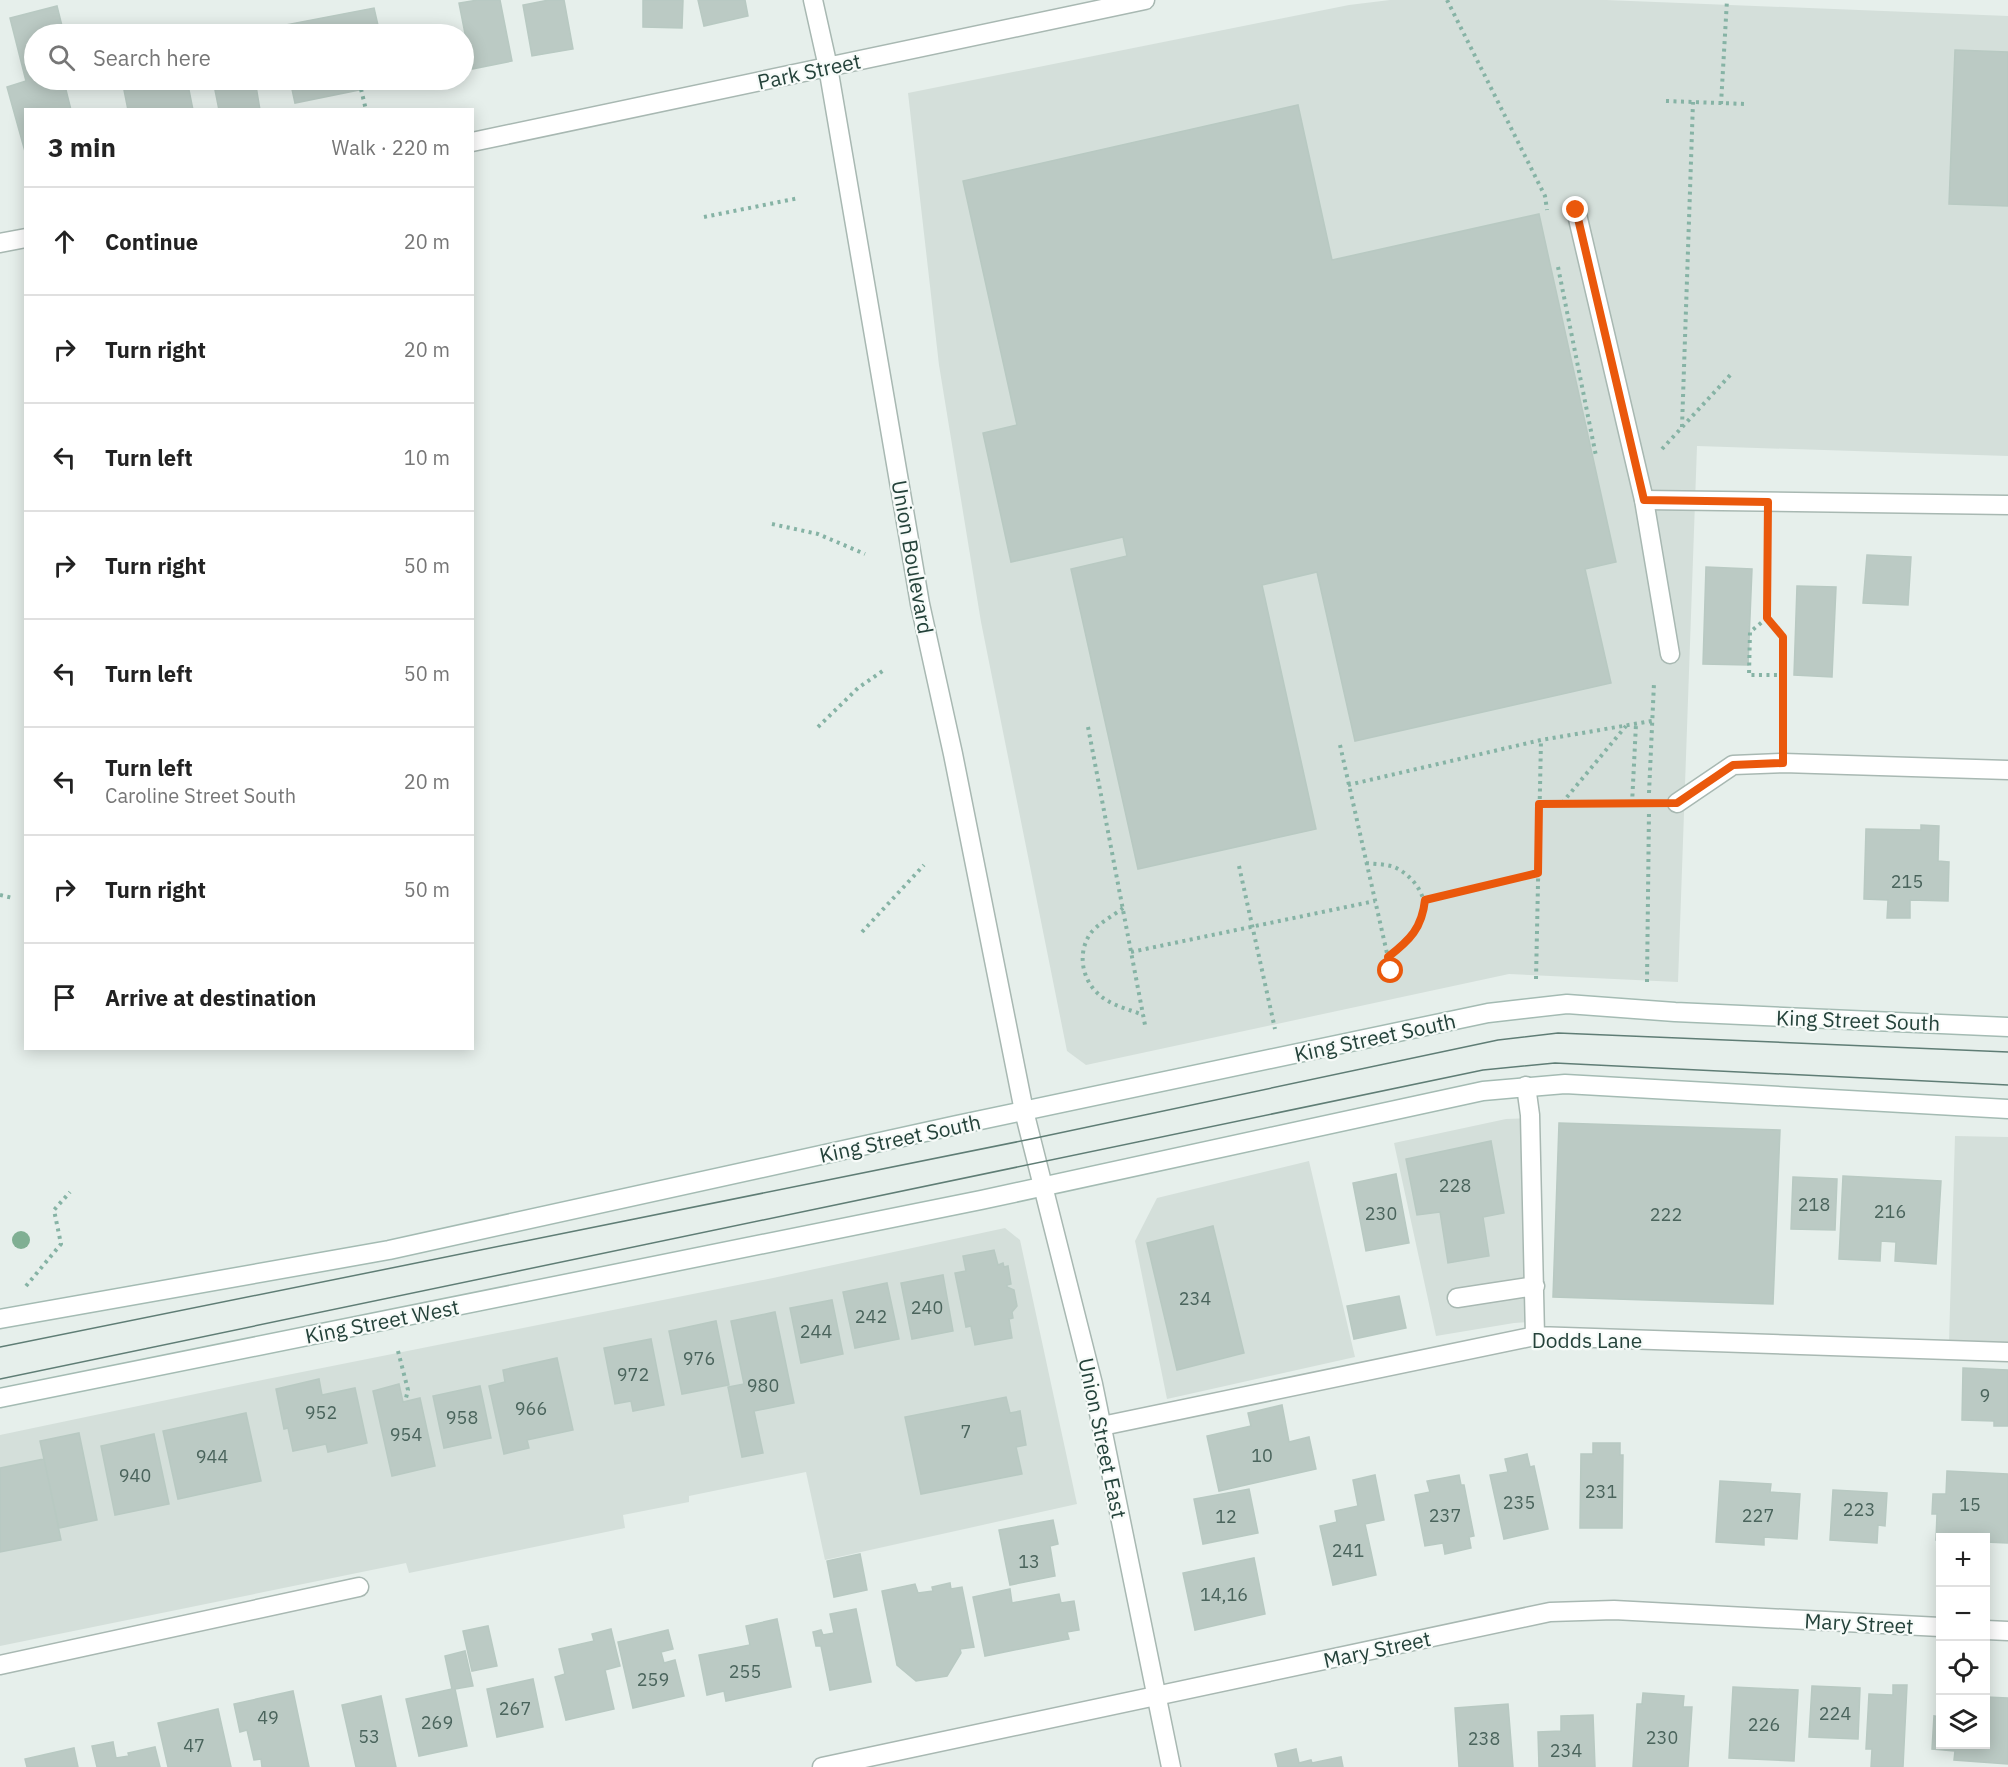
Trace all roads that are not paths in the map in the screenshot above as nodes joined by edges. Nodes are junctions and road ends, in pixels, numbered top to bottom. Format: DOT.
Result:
graph roads {
  1 [pos="813,0"];
  2 [pos="1145,0"];
  3 [pos="828,67"];
  4 [pos="474,142"];
  5 [pos="1576,210"];
  6 [pos="24,238"];
  7 [pos="0,243"];
  8 [pos="1644,500"];
  9 [pos="2008,506"];
  10 [pos="1670,654"];
  11 [pos="2008,770"];
  12 [pos="1677,803"];
  13 [pos="2008,1027"];
  14 [pos="1526,1086"];
  15 [pos="2008,1109"];
  16 [pos="1024,1111"];
  17 [pos="1044,1187"];
  18 [pos="1535,1286"];
  19 [pos="1457,1298"];
  20 [pos="0,1319"];
  21 [pos="1535,1336"];
  22 [pos="2008,1352"];
  23 [pos="0,1398"];
  24 [pos="1102,1426"];
  25 [pos="359,1587"];
  26 [pos="1936,1627"];
  27 [pos="1990,1630"];
  28 [pos="2008,1631"];
  29 [pos="0,1665"];
  30 [pos="1156,1695"];
  31 [pos="822,1767"];
  32 [pos="1172,1767"];
  1 -- 3 [label="street, Union Boulevard"];
  2 -- 3 [label="street, Park Street"];
  3 -- 4 [label="street, Park Street"];
  3 -- 16 [label="street, Union Boulevard"];
  5 -- 8 [label="street"];
  6 -- 7 [label="street"];
  8 -- 9 [label="street"];
  8 -- 10 [label="street"];
  11 -- 12 [label="street"];
  13 -- 16 [label="street, King Street South"];
  14 -- 15 [label="street"];
  14 -- 17 [label="street"];
  14 -- 18 [label="street"];
  16 -- 17 [label="street, Union Street East"];
  16 -- 20 [label="street, King Street South"];
  17 -- 23 [label="street, King Street West"];
  17 -- 24 [label="street, Union Street East"];
  18 -- 19 [label="street"];
  18 -- 21 [label="street"];
  21 -- 22 [label="street, Dodds Lane"];
  21 -- 24 [label="street, Dodds Lane"];
  24 -- 30 [label="street, Union Street East"];
  25 -- 29 [label="street"];
  26 -- 30 [label="street, Mary Street"];
  27 -- 28 [label="street"];
  30 -- 31 [label="street, Mary Street"];
  30 -- 32 [label="street, Union Street East"];
}
